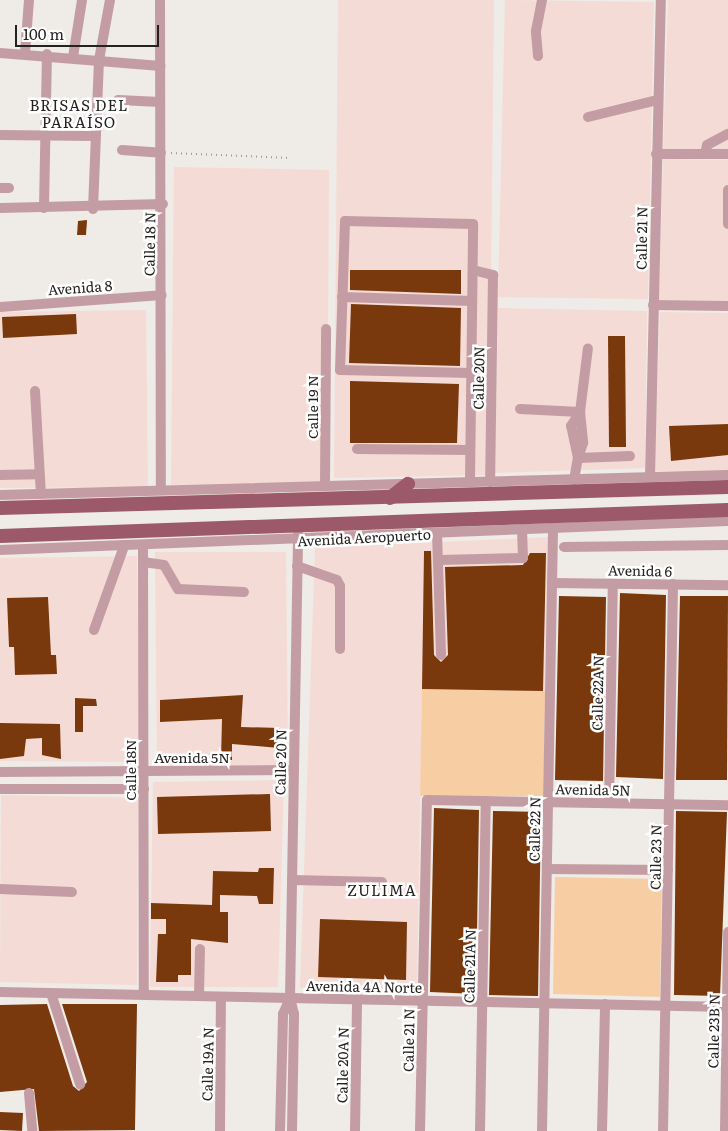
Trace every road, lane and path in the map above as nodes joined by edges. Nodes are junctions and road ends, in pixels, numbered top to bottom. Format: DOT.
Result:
graph roads {
  1 [pos="29,0"];
  2 [pos="82,0"];
  3 [pos="110,0"];
  4 [pos="160,0"];
  5 [pos="542,0"];
  6 [pos="660,0"];
  7 [pos="0,53"];
  8 [pos="25,53"];
  9 [pos="47,54"];
  10 [pos="538,56"];
  11 [pos="73,57"];
  12 [pos="98,60"];
  13 [pos="160,66"];
  14 [pos="118,100"];
  15 [pos="658,100"];
  16 [pos="160,102"];
  17 [pos="588,117"];
  18 [pos="728,134"];
  19 [pos="0,135"];
  20 [pos="45,136"];
  21 [pos="94,136"];
  22 [pos="122,150"];
  23 [pos="162,153"];
  24 [pos="656,154"];
  25 [pos="705,154"];
  26 [pos="728,154"];
  27 [pos="291,158"];
  28 [pos="728,190"];
  29 [pos="163,204"];
  30 [pos="0,208"];
  31 [pos="44,208"];
  32 [pos="92,209"];
  33 [pos="728,224"];
  34 [pos="473,270"];
  35 [pos="162,295"];
  36 [pos="342,297"];
  37 [pos="472,300"];
  38 [pos="653,305"];
  39 [pos="728,306"];
  40 [pos="0,307"];
  41 [pos="326,329"];
  42 [pos="588,348"];
  43 [pos="471,373"];
  44 [pos="35,391"];
  45 [pos="520,409"];
  46 [pos="580,412"];
  47 [pos="357,449"];
  48 [pos="470,450"];
  49 [pos="630,456"];
  50 [pos="578,458"];
  51 [pos="40,474"];
  52 [pos="0,475"];
  53 [pos="728,475"];
  54 [pos="650,477"];
  55 [pos="574,480"];
  56 [pos="470,482"];
  57 [pos="490,482"];
  58 [pos="408,484"];
  59 [pos="325,485"];
  60 [pos="728,487"];
  61 [pos="162,489"];
  62 [pos="283,493"];
  63 [pos="41,494"];
  64 [pos="0,495"];
  65 [pos="390,498"];
  66 [pos="0,508"];
  67 [pos="728,510"];
  68 [pos="728,521"];
  69 [pos="553,528"];
  70 [pos="397,529"];
  71 [pos="522,529"];
  72 [pos="298,533"];
  73 [pos="437,533"];
  74 [pos="0,536"];
  75 [pos="728,544"];
  76 [pos="143,545"];
  77 [pos="124,546"];
  78 [pos="564,547"];
  79 [pos="0,550"];
  80 [pos="439,560"];
  81 [pos="143,562"];
  82 [pos="297,566"];
  83 [pos="552,583"];
  84 [pos="613,584"];
  85 [pos="673,584"];
  86 [pos="728,585"];
  87 [pos="244,592"];
  88 [pos="94,630"];
  89 [pos="340,649"];
  90 [pos="442,656"];
  91 [pos="294,770"];
  92 [pos="0,772"];
  93 [pos="144,772"];
  94 [pos="0,789"];
  95 [pos="144,789"];
  96 [pos="427,800"];
  97 [pos="486,801"];
  98 [pos="548,802"];
  99 [pos="609,803"];
  100 [pos="669,804"];
  101 [pos="728,805"];
  102 [pos="547,870"];
  103 [pos="668,870"];
  104 [pos="292,880"];
  105 [pos="382,882"];
  106 [pos="0,889"];
  107 [pos="72,892"];
  108 [pos="728,932"];
  109 [pos="200,949"];
  110 [pos="0,992"];
  111 [pos="51,993"];
  112 [pos="144,995"];
  113 [pos="199,996"];
  114 [pos="221,997"];
  115 [pos="290,998"];
  116 [pos="357,999"];
  117 [pos="423,1001"];
  118 [pos="482,1002"];
  119 [pos="544,1003"];
  120 [pos="605,1004"];
  121 [pos="666,1005"];
  122 [pos="728,1007"];
  123 [pos="80,1084"];
  124 [pos="29,1093"];
  125 [pos="32,1131"];
  126 [pos="220,1131"];
  127 [pos="280,1131"];
  128 [pos="292,1131"];
  129 [pos="355,1131"];
  130 [pos="420,1131"];
  131 [pos="480,1131"];
  132 [pos="542,1131"];
  133 [pos="602,1131"];
  134 [pos="664,1131"];
  135 [pos="725,1131"];
  1 -- 8 [label="street"];
  2 -- 11 [label="street"];
  3 -- 12 [label="street"];
  4 -- 13 [label="street, Calle 18 N"];
  5 -- 10 [label="street"];
  6 -- 15 [label="street, Calle 21 N"];
  7 -- 8 [label="street"];
  8 -- 9 [label="street"];
  9 -- 11 [label="street"];
  9 -- 20 [label="street"];
  11 -- 12 [label="street"];
  12 -- 13 [label="street"];
  12 -- 21 [label="street"];
  13 -- 16 [label="street, Calle 18 N"];
  14 -- 16 [label="street"];
  15 -- 17 [label="street"];
  15 -- 24 [label="street, Calle 21 N"];
  16 -- 23 [label="street, Calle 18 N"];
  18 -- 25 [label="street"];
  19 -- 20 [label="street"];
  20 -- 21 [label="street"];
  20 -- 31 [label="street"];
  21 -- 32 [label="street"];
  22 -- 23 [label="street"];
  23 -- 27 [label="path"];
  23 -- 29 [label="street, Calle 18 N"];
  24 -- 25 [label="street"];
  24 -- 38 [label="street, Calle 21 N"];
  25 -- 26 [label="street"];
  28 -- 33 [label="street"];
  29 -- 32 [label="street"];
  29 -- 35 [label="street, Calle 18 N"];
  30 -- 31 [label="street"];
  31 -- 32 [label="street"];
  34 -- 36 [label="street"];
  34 -- 37 [label="street"];
  34 -- 57 [label="street, Calle 20N"];
  35 -- 40 [label="street, Avenida 8"];
  35 -- 61 [label="street, Calle 18 N"];
  36 -- 37 [label="street"];
  36 -- 43 [label="street"];
  37 -- 43 [label="street"];
  38 -- 39 [label="street"];
  38 -- 54 [label="street, Calle 21 N"];
  41 -- 59 [label="street, Calle 19 N"];
  42 -- 46 [label="street"];
  43 -- 48 [label="street"];
  44 -- 51 [label="street"];
  45 -- 46 [label="street"];
  46 -- 50 [label="street"];
  47 -- 48 [label="street"];
  48 -- 56 [label="street"];
  49 -- 50 [label="street"];
  50 -- 55 [label="street"];
  51 -- 52 [label="street"];
  51 -- 63 [label="street"];
  53 -- 54 [label="street"];
  54 -- 55 [label="street"];
  55 -- 57 [label="street"];
  56 -- 57 [label="street"];
  56 -- 58 [label="street"];
  58 -- 59 [label="street"];
  58 -- 65 [label="main road"];
  59 -- 62 [label="street"];
  60 -- 65 [label="main road"];
  61 -- 62 [label="street"];
  61 -- 63 [label="street"];
  62 -- 65 [label="main road"];
  62 -- 66 [label="main road"];
  63 -- 64 [label="street"];
  67 -- 70 [label="main road, Avenida Aeropuerto"];
  68 -- 69 [label="street, Avenida Aeropuerto"];
  69 -- 71 [label="street, Avenida Aeropuerto"];
  69 -- 83 [label="street, Calle 22 N"];
  70 -- 72 [label="main road, Avenida Aeropuerto"];
  70 -- 73 [label="street, Avenida Aeropuerto"];
  71 -- 73 [label="street, Avenida Aeropuerto"];
  71 -- 80 [label="street"];
  72 -- 74 [label="main road, Avenida Aeropuerto"];
  72 -- 76 [label="street, Avenida Aeropuerto"];
  72 -- 82 [label="street, Calle 20 N"];
  73 -- 80 [label="street"];
  75 -- 78 [label="street"];
  76 -- 77 [label="street, Avenida Aeropuerto"];
  76 -- 81 [label="street, Calle 18N"];
  77 -- 79 [label="street, Avenida Aeropuerto"];
  77 -- 88 [label="street"];
  80 -- 90 [label="street"];
  81 -- 87 [label="street"];
  81 -- 93 [label="street, Calle 18N"];
  82 -- 89 [label="street"];
  82 -- 91 [label="street, Calle 20 N"];
  83 -- 84 [label="street, Avenida 6"];
  83 -- 98 [label="street, Calle 22 N"];
  84 -- 85 [label="street, Avenida 6"];
  84 -- 99 [label="street, Calle 22A N"];
  85 -- 86 [label="street, Avenida 6"];
  85 -- 100 [label="street, Calle 23 N"];
  91 -- 93 [label="street, Avenida 5N"];
  91 -- 104 [label="street, Calle 20 N"];
  92 -- 93 [label="street, Avenida 5N"];
  93 -- 95 [label="street, Calle 18N"];
  94 -- 95 [label="street"];
  95 -- 112 [label="street, Calle 18N"];
  96 -- 97 [label="street, Avenida 5N"];
  96 -- 117 [label="street, Calle 21 N"];
  97 -- 98 [label="street, Avenida 5N"];
  97 -- 118 [label="street, Calle 21A N"];
  98 -- 99 [label="street, Avenida 5N"];
  98 -- 102 [label="street, Calle 22 N"];
  99 -- 100 [label="street, Avenida 5N"];
  100 -- 101 [label="street, Avenida 5N"];
  100 -- 103 [label="street, Calle 23 N"];
  102 -- 103 [label="street"];
  102 -- 119 [label="street, Calle 22 N"];
  103 -- 121 [label="street, Calle 23 N"];
  104 -- 105 [label="street"];
  104 -- 115 [label="street, Calle 20 N"];
  106 -- 107 [label="street"];
  108 -- 122 [label="street, Calle 23B N"];
  109 -- 113 [label="street"];
  110 -- 111 [label="street, Avenida 4A Norte"];
  111 -- 112 [label="street, Avenida 4A Norte"];
  111 -- 123 [label="street"];
  112 -- 113 [label="street, Avenida 4A Norte"];
  113 -- 114 [label="street, Avenida 4A Norte"];
  114 -- 115 [label="street, Avenida 4A Norte"];
  114 -- 126 [label="street, Calle 19A N"];
  115 -- 116 [label="street, Avenida 4A Norte"];
  115 -- 127 [label="street, Calle 20 N"];
  115 -- 128 [label="street, Calle 20 N"];
  116 -- 117 [label="street, Avenida 4A Norte"];
  116 -- 129 [label="street, Calle 20A N"];
  117 -- 118 [label="street, Avenida 4A Norte"];
  117 -- 130 [label="street, Calle 21 N"];
  118 -- 119 [label="street, Avenida 4A Norte"];
  118 -- 131 [label="street, Calle 21A N"];
  119 -- 120 [label="street, Avenida 4A Norte"];
  119 -- 132 [label="street, Calle 22 N"];
  120 -- 121 [label="street, Avenida 4A Norte"];
  120 -- 133 [label="street"];
  121 -- 122 [label="street, Avenida 4A Norte"];
  121 -- 134 [label="street, Calle 23 N"];
  122 -- 135 [label="street, Calle 23B N"];
  124 -- 125 [label="street"];
}
